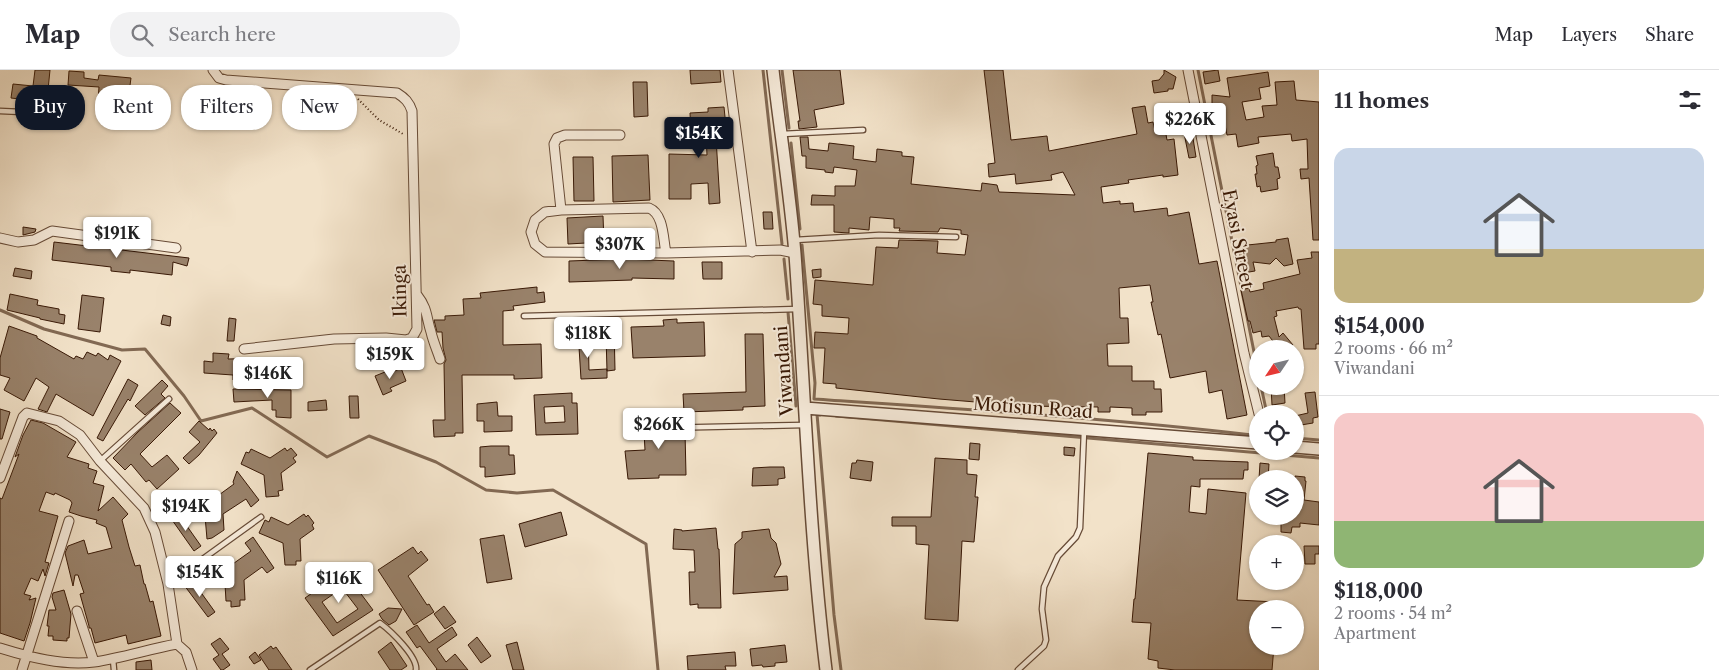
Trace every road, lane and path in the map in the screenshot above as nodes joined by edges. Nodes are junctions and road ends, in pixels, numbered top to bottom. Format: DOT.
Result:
graph roads {
  1 [pos="213,70"];
  2 [pos="728,70"];
  3 [pos="773,70"];
  4 [pos="1188,70"];
  5 [pos="294,85"];
  6 [pos="357,90"];
  7 [pos="357,98"];
  8 [pos="0,111"];
  9 [pos="15,112"];
  10 [pos="863,130"];
  11 [pos="781,134"];
  12 [pos="620,135"];
  13 [pos="413,141"];
  14 [pos="561,210"];
  15 [pos="956,237"];
  16 [pos="0,238"];
  17 [pos="793,240"];
  18 [pos="176,248"];
  19 [pos="752,252"];
  20 [pos="666,253"];
  21 [pos="795,253"];
  22 [pos="417,296"];
  23 [pos="798,308"];
  24 [pos="524,316"];
  25 [pos="244,349"];
  26 [pos="440,359"];
  27 [pos="169,399"];
  28 [pos="1257,405"];
  29 [pos="805,408"];
  30 [pos="805,425"];
  31 [pos="660,428"];
  32 [pos="1084,430"];
  33 [pos="1249,442"];
  34 [pos="1304,448"];
  35 [pos="1319,450"];
  36 [pos="100,461"];
  37 [pos="0,478"];
  38 [pos="261,517"];
  39 [pos="69,522"];
  40 [pos="168,584"];
  41 [pos="76,611"];
  42 [pos="176,644"];
  43 [pos="0,648"];
  44 [pos="27,656"];
  45 [pos="113,658"];
  46 [pos="94,662"];
  47 [pos="75,667"];
  48 [pos="22,670"];
  49 [pos="114,670"];
  50 [pos="192,670"];
  51 [pos="310,670"];
  52 [pos="416,670"];
  53 [pos="826,670"];
  54 [pos="1018,670"];
  1 -- 5 [label="street"];
  2 -- 19 [label="street"];
  3 -- 11 [label="street, Viwandani"];
  4 -- 28 [label="street, Eyasi Street"];
  6 -- 13 [label="street, Ikinga"];
  7 -- 13 [label="path"];
  8 -- 9 [label="lane"];
  10 -- 11 [label="lane"];
  11 -- 17 [label="street, Viwandani"];
  12 -- 14 [label="street"];
  13 -- 22 [label="street, Ikinga"];
  14 -- 20 [label="street"];
  14 -- 20 [label="street"];
  15 -- 17 [label="lane"];
  16 -- 18 [label="street"];
  17 -- 21 [label="street, Viwandani"];
  19 -- 20 [label="street"];
  19 -- 21 [label="street"];
  21 -- 23 [label="street, Viwandani"];
  22 -- 25 [label="street, Ikinga"];
  22 -- 26 [label="street"];
  23 -- 24 [label="lane"];
  23 -- 29 [label="street, Viwandani"];
  27 -- 36 [label="lane"];
  29 -- 30 [label="street, Viwandani"];
  29 -- 32 [label="street, Motisun Road"];
  30 -- 31 [label="lane"];
  30 -- 53 [label="street, Viwandani"];
  32 -- 33 [label="street, Motisun Road"];
  32 -- 54 [label="lane"];
  34 -- 35 [label="street"];
  36 -- 37 [label="street"];
  36 -- 40 [label="street"];
  38 -- 40 [label="lane"];
  39 -- 44 [label="street"];
  40 -- 42 [label="street"];
  41 -- 46 [label="street"];
  42 -- 45 [label="street"];
  42 -- 50 [label="street"];
  43 -- 44 [label="street"];
  44 -- 47 [label="street"];
  44 -- 48 [label="street"];
  45 -- 46 [label="street"];
  45 -- 49 [label="lane"];
  46 -- 47 [label="street"];
  51 -- 52 [label="lane"];
}
